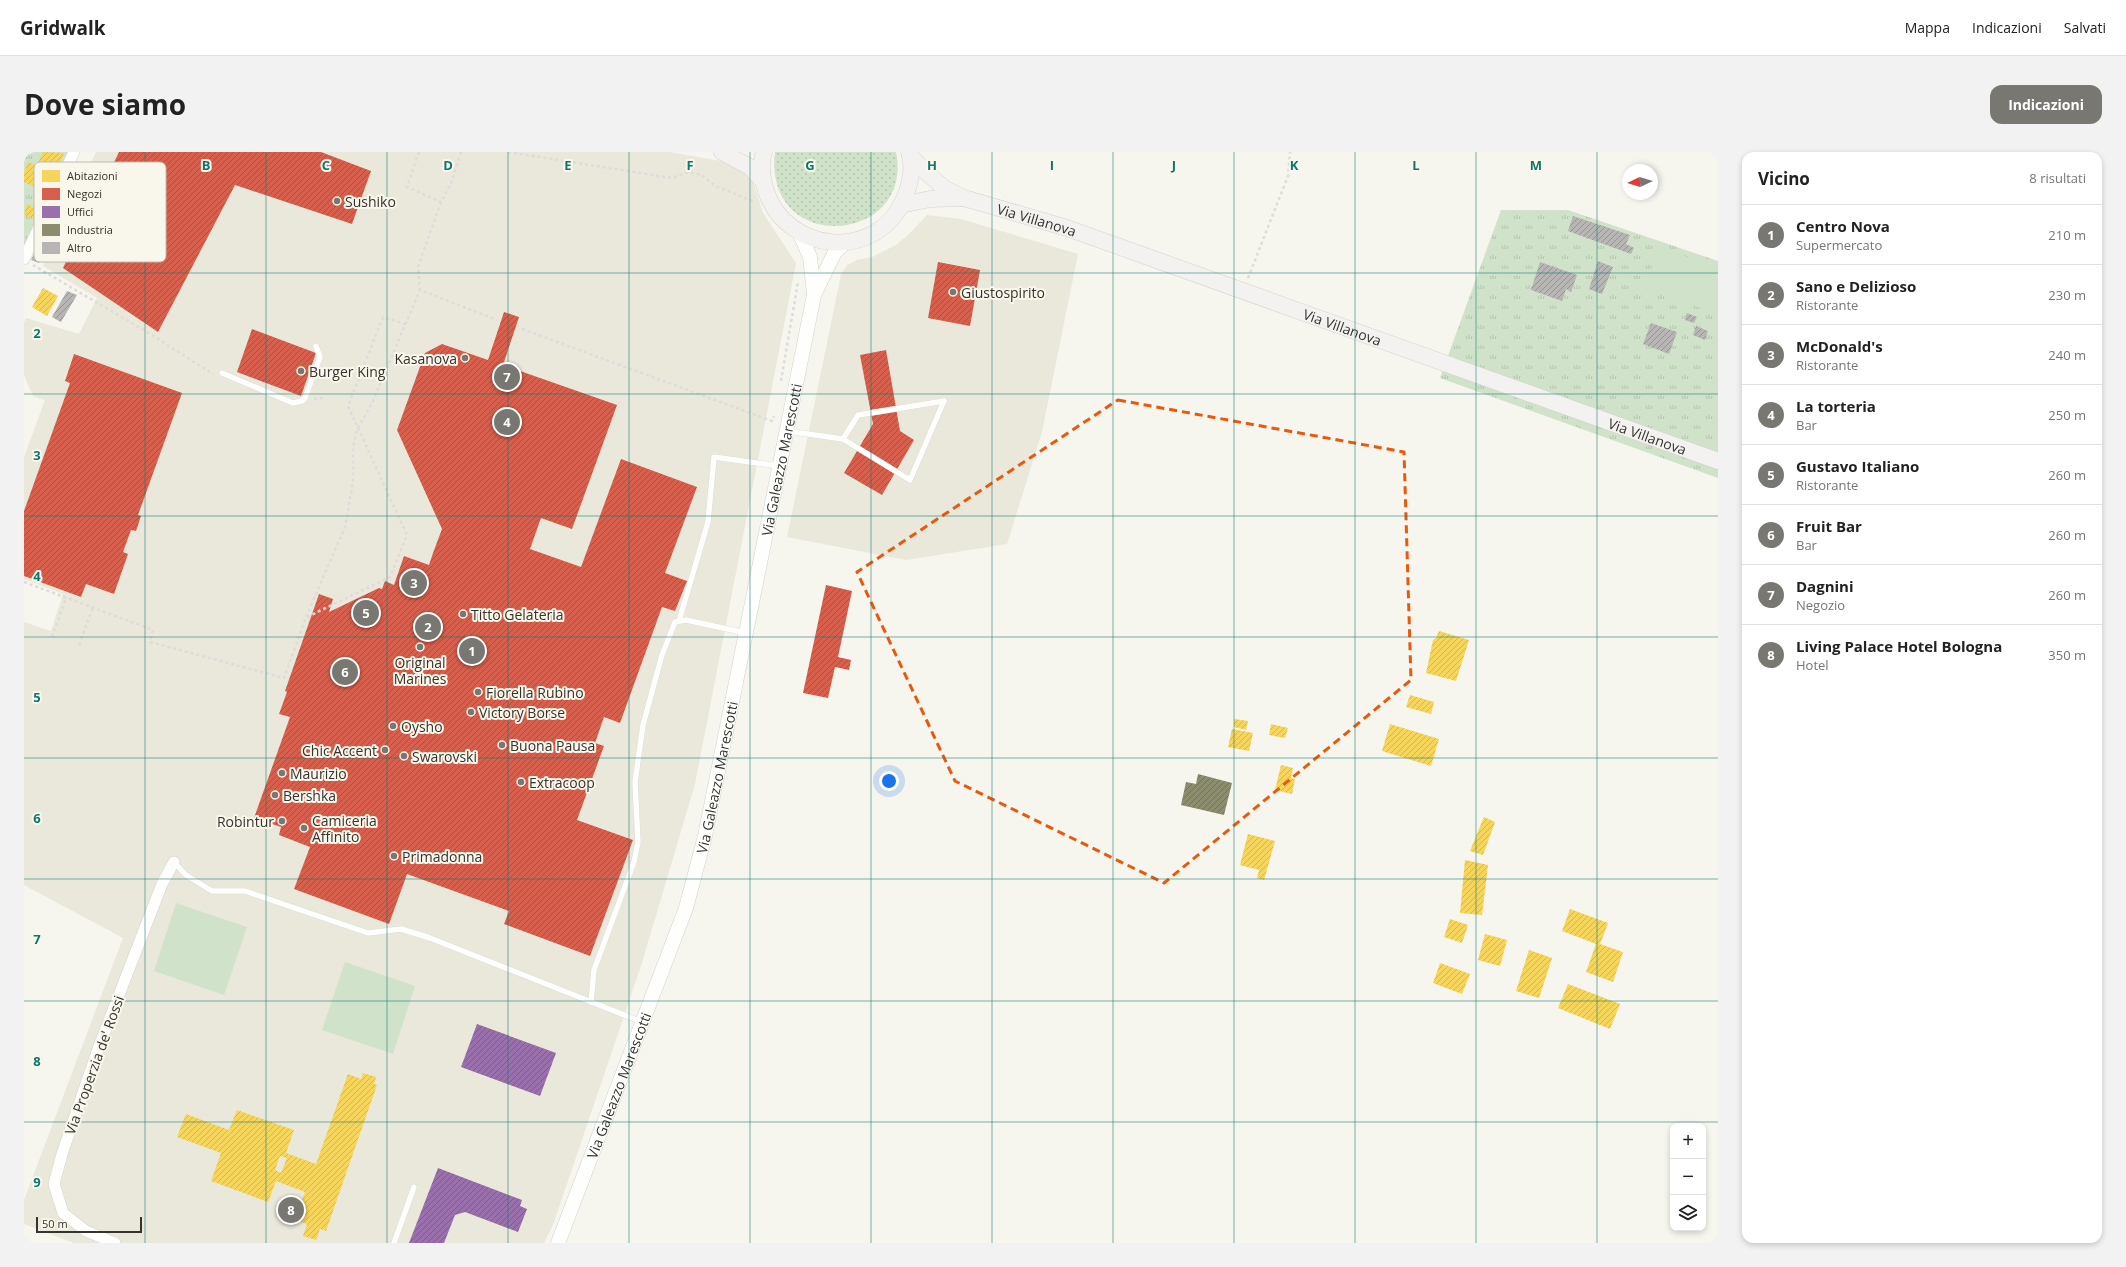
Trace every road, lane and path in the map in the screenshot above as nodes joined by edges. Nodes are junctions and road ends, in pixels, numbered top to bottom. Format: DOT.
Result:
graph roads {
  1 [pos="74,152"];
  2 [pos="419,152"];
  3 [pos="461,152"];
  4 [pos="508,152"];
  5 [pos="722,152"];
  6 [pos="764,152"];
  7 [pos="1290,152"];
  8 [pos="910,154"];
  9 [pos="70,162"];
  10 [pos="762,180"];
  11 [pos="964,198"];
  12 [pos="441,202"];
  13 [pos="757,203"];
  14 [pos="901,205"];
  15 [pos="800,234"];
  16 [pos="34,242"];
  17 [pos="846,243"];
  18 [pos="26,260"];
  19 [pos="799,276"];
  20 [pos="420,290"];
  21 [pos="1242,291"];
  22 [pos="814,295"];
  23 [pos="497,320"];
  24 [pos="405,324"];
  25 [pos="522,329"];
  26 [pos="316,346"];
  27 [pos="222,373"];
  28 [pos="215,375"];
  29 [pos="781,382"];
  30 [pos="323,398"];
  31 [pos="309,403"];
  32 [pos="776,412"];
  33 [pos="357,430"];
  34 [pos="787,431"];
  35 [pos="843,439"];
  36 [pos="1718,461"];
  37 [pos="780,466"];
  38 [pos="24,582"];
  39 [pos="66,598"];
  40 [pos="93,607"];
  41 [pos="306,617"];
  42 [pos="679,621"];
  43 [pos="746,633"];
  44 [pos="52,637"];
  45 [pos="79,645"];
  46 [pos="174,862"];
  47 [pos="591,1002"];
  48 [pos="644,1022"];
  49 [pos="414,1187"];
  50 [pos="115,1243"];
  51 [pos="394,1243"];
  52 [pos="558,1243"];
  1 -- 9 [label="street"];
  2 -- 12 [label="path"];
  3 -- 12 [label="path"];
  4 -- 13 [label="path"];
  5 -- 10 [label="main road"];
  6 -- 10 [label="main road"];
  7 -- 21 [label="path"];
  8 -- 11 [label="main road, Via Villanova"];
  8 -- 14 [label="main road"];
  10 -- 15 [label="main road"];
  11 -- 14 [label="main road, Via Villanova"];
  11 -- 21 [label="main road, Via Villanova"];
  12 -- 20 [label="path"];
  14 -- 17 [label="main road"];
  15 -- 17 [label="main road"];
  15 -- 22 [label="street, Via Galeazzo Marescotti"];
  16 -- 18 [label="street"];
  17 -- 22 [label="street, Via Galeazzo Marescotti"];
  18 -- 28 [label="path"];
  19 -- 29 [label="path"];
  20 -- 23 [label="path"];
  20 -- 24 [label="path"];
  21 -- 36 [label="main road, Via Villanova"];
  22 -- 34 [label="street, Via Galeazzo Marescotti"];
  24 -- 33 [label="path"];
  24 -- 33 [label="path"];
  25 -- 32 [label="path"];
  26 -- 27 [label="lane"];
  30 -- 31 [label="path"];
  33 -- 41 [label="path"];
  33 -- 41 [label="path"];
  34 -- 35 [label="lane"];
  34 -- 37 [label="street, Via Galeazzo Marescotti"];
  35 -- 35 [label="lane"];
  37 -- 42 [label="lane"];
  37 -- 43 [label="street, Via Galeazzo Marescotti"];
  38 -- 39 [label="path"];
  39 -- 40 [label="path"];
  39 -- 44 [label="path"];
  40 -- 41 [label="path"];
  40 -- 45 [label="path"];
  42 -- 43 [label="lane"];
  42 -- 47 [label="lane"];
  43 -- 48 [label="street, Via Galeazzo Marescotti"];
  46 -- 47 [label="lane"];
  46 -- 50 [label="street, Via Properzia de' Rossi"];
  47 -- 48 [label="lane"];
  48 -- 52 [label="street, Via Galeazzo Marescotti"];
  49 -- 51 [label="lane"];
}
